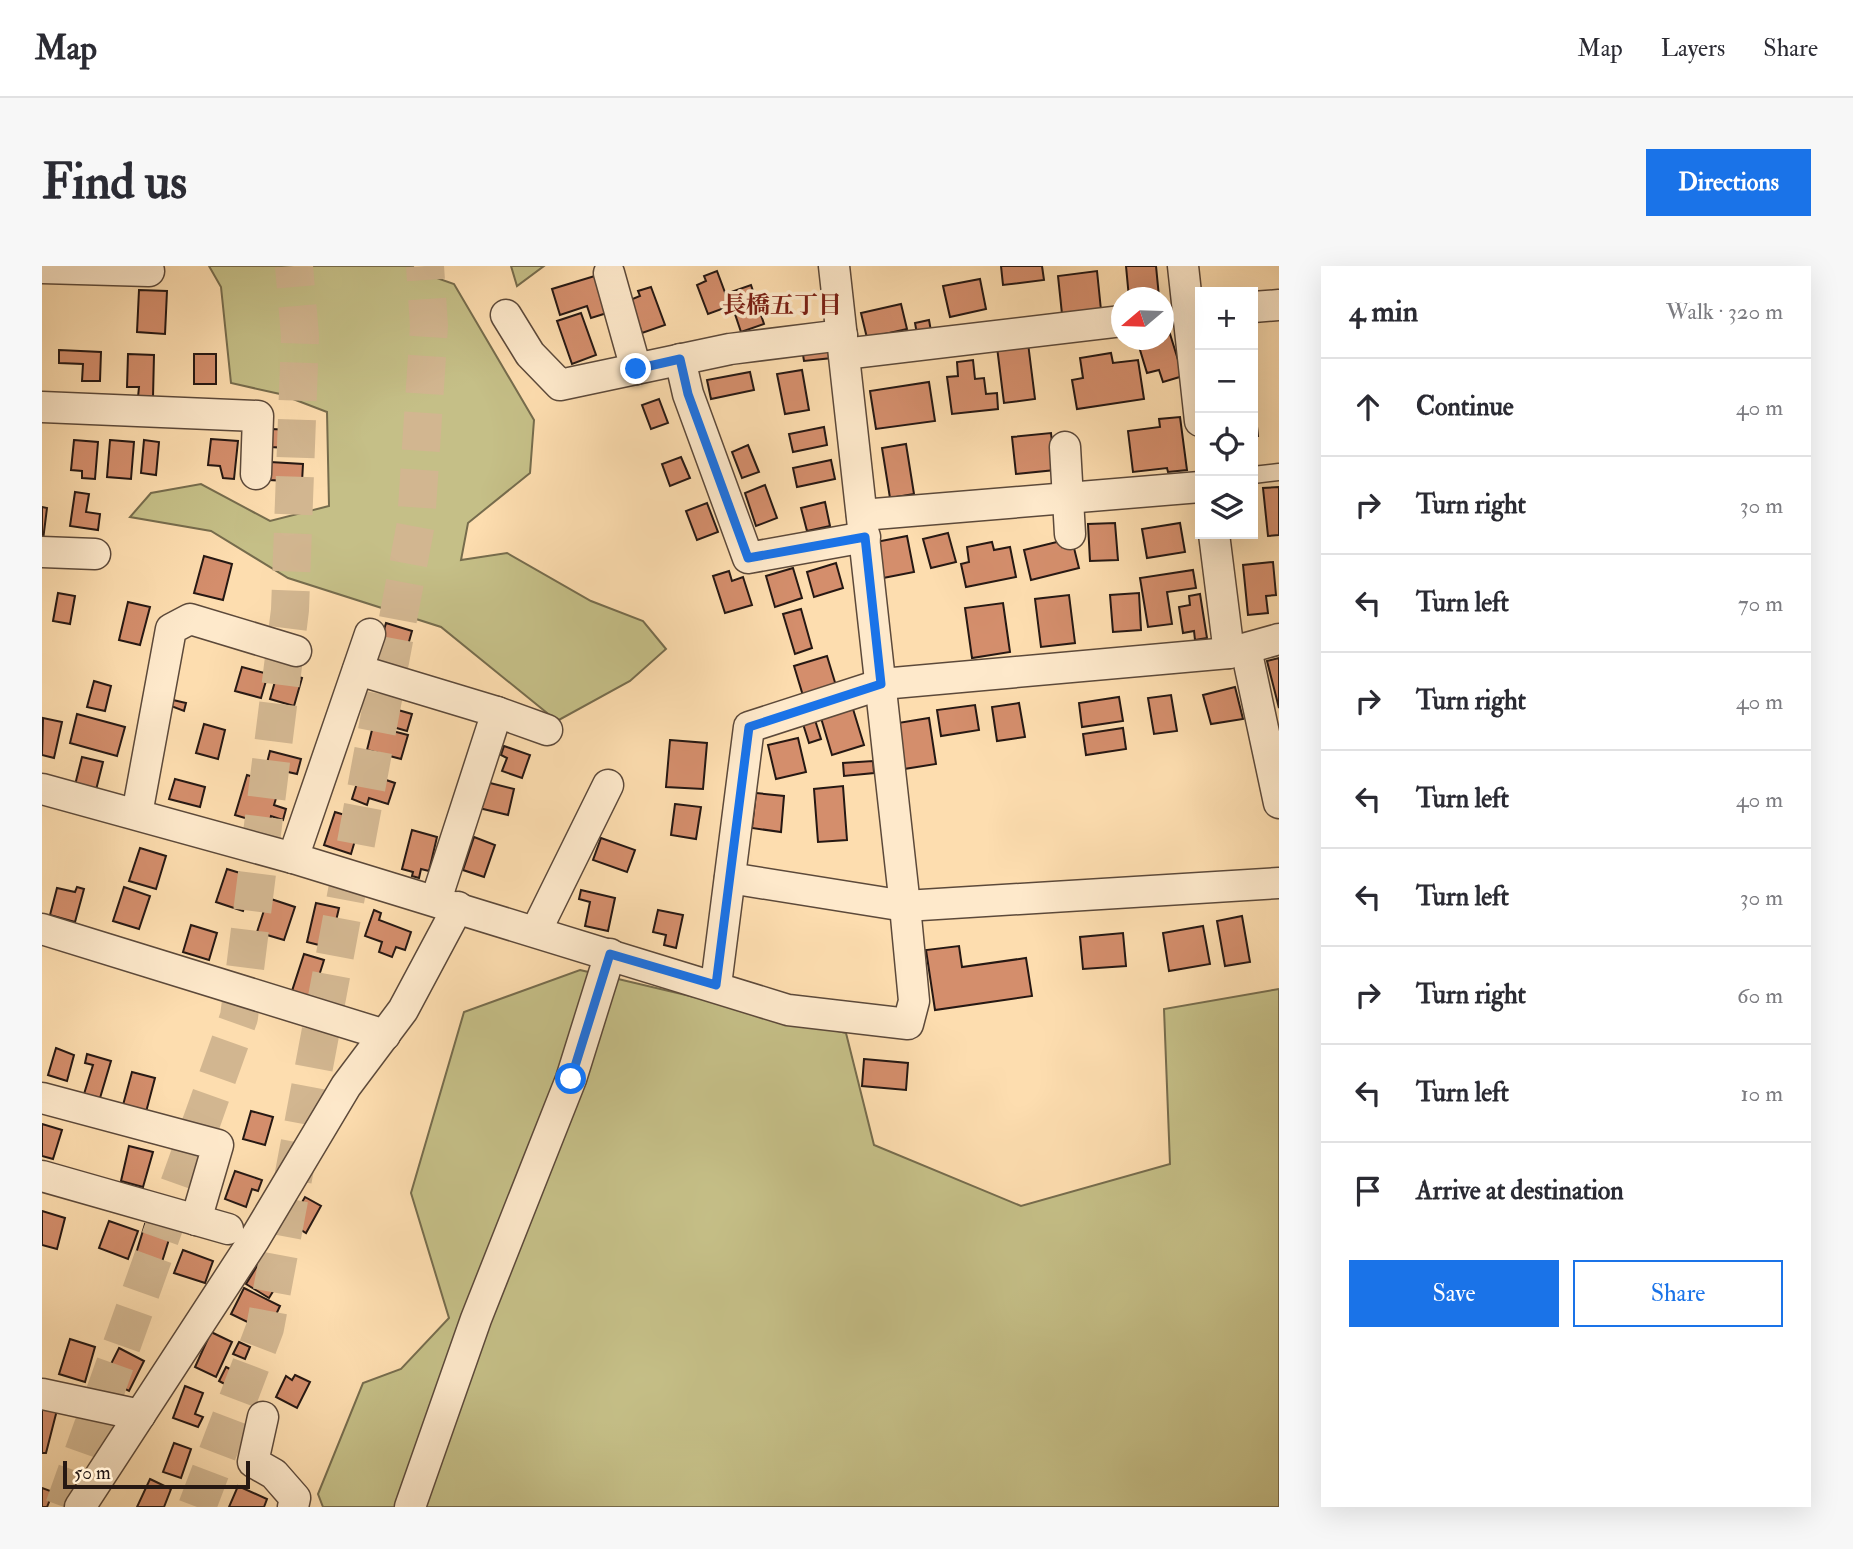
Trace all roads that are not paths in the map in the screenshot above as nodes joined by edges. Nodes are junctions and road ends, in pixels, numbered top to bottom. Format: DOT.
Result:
graph roads {
  1 [pos="834,266"];
  2 [pos="1183,266"];
  3 [pos="42,268"];
  4 [pos="149,271"];
  5 [pos="609,273"];
  6 [pos="1279,305"];
  7 [pos="1258,307"];
  8 [pos="1184,314"];
  9 [pos="506,315"];
  10 [pos="1111,322"];
  11 [pos="843,345"];
  12 [pos="680,359"];
  13 [pos="636,369"];
  14 [pos="42,407"];
  15 [pos="1199,413"];
  16 [pos="1065,447"];
  17 [pos="1279,472"];
  18 [pos="256,474"];
  19 [pos="1258,474"];
  20 [pos="1195,487"];
  21 [pos="1066,498"];
  22 [pos="864,526"];
  23 [pos="1070,534"];
  24 [pos="1215,539"];
  25 [pos="42,552"];
  26 [pos="95,554"];
  27 [pos="370,634"];
  28 [pos="1279,639"];
  29 [pos="296,651"];
  30 [pos="1237,651"];
  31 [pos="358,670"];
  32 [pos="881,684"];
  33 [pos="497,712"];
  34 [pos="547,730"];
  35 [pos="608,785"];
  36 [pos="42,789"];
  37 [pos="1279,803"];
  38 [pos="137,814"];
  39 [pos="293,858"];
  40 [pos="730,878"];
  41 [pos="1279,883"];
  42 [pos="447,904"];
  43 [pos="905,906"];
  44 [pos="42,929"];
  45 [pos="536,931"];
  46 [pos="610,954"];
  47 [pos="716,985"];
  48 [pos="385,1035"];
  49 [pos="42,1098"];
  50 [pos="42,1176"];
  51 [pos="196,1220"];
  52 [pos="228,1229"];
  53 [pos="42,1394"];
  54 [pos="140,1415"];
  55 [pos="263,1417"];
  56 [pos="80,1507"];
  57 [pos="293,1507"];
  58 [pos="410,1507"];
  1 -- 11 [label="street"];
  2 -- 8 [label="street"];
  3 -- 4 [label="street"];
  5 -- 13 [label="street"];
  6 -- 7 [label="street"];
  8 -- 15 [label="street"];
  9 -- 13 [label="street"];
  10 -- 11 [label="street"];
  11 -- 12 [label="street"];
  11 -- 22 [label="street"];
  12 -- 13 [label="street"];
  12 -- 22 [label="street"];
  14 -- 18 [label="street"];
  16 -- 21 [label="street"];
  17 -- 19 [label="lane"];
  20 -- 21 [label="street"];
  21 -- 22 [label="street"];
  21 -- 23 [label="street"];
  22 -- 32 [label="street"];
  24 -- 30 [label="street"];
  25 -- 26 [label="street"];
  27 -- 31 [label="street"];
  28 -- 30 [label="street"];
  29 -- 38 [label="street"];
  30 -- 32 [label="street"];
  30 -- 37 [label="street"];
  31 -- 33 [label="street"];
  31 -- 39 [label="street"];
  32 -- 40 [label="street"];
  32 -- 43 [label="street"];
  33 -- 34 [label="street"];
  33 -- 42 [label="street"];
  35 -- 45 [label="street"];
  36 -- 38 [label="street"];
  38 -- 39 [label="street"];
  39 -- 42 [label="street"];
  40 -- 43 [label="street"];
  40 -- 47 [label="street"];
  41 -- 43 [label="street"];
  42 -- 45 [label="street"];
  42 -- 48 [label="street"];
  43 -- 47 [label="street"];
  44 -- 48 [label="street"];
  45 -- 46 [label="street"];
  46 -- 47 [label="street"];
  46 -- 58 [label="street"];
  48 -- 54 [label="street"];
  49 -- 51 [label="street"];
  50 -- 51 [label="street"];
  51 -- 52 [label="street"];
  53 -- 54 [label="street"];
  54 -- 56 [label="street"];
  55 -- 57 [label="street"];
}
